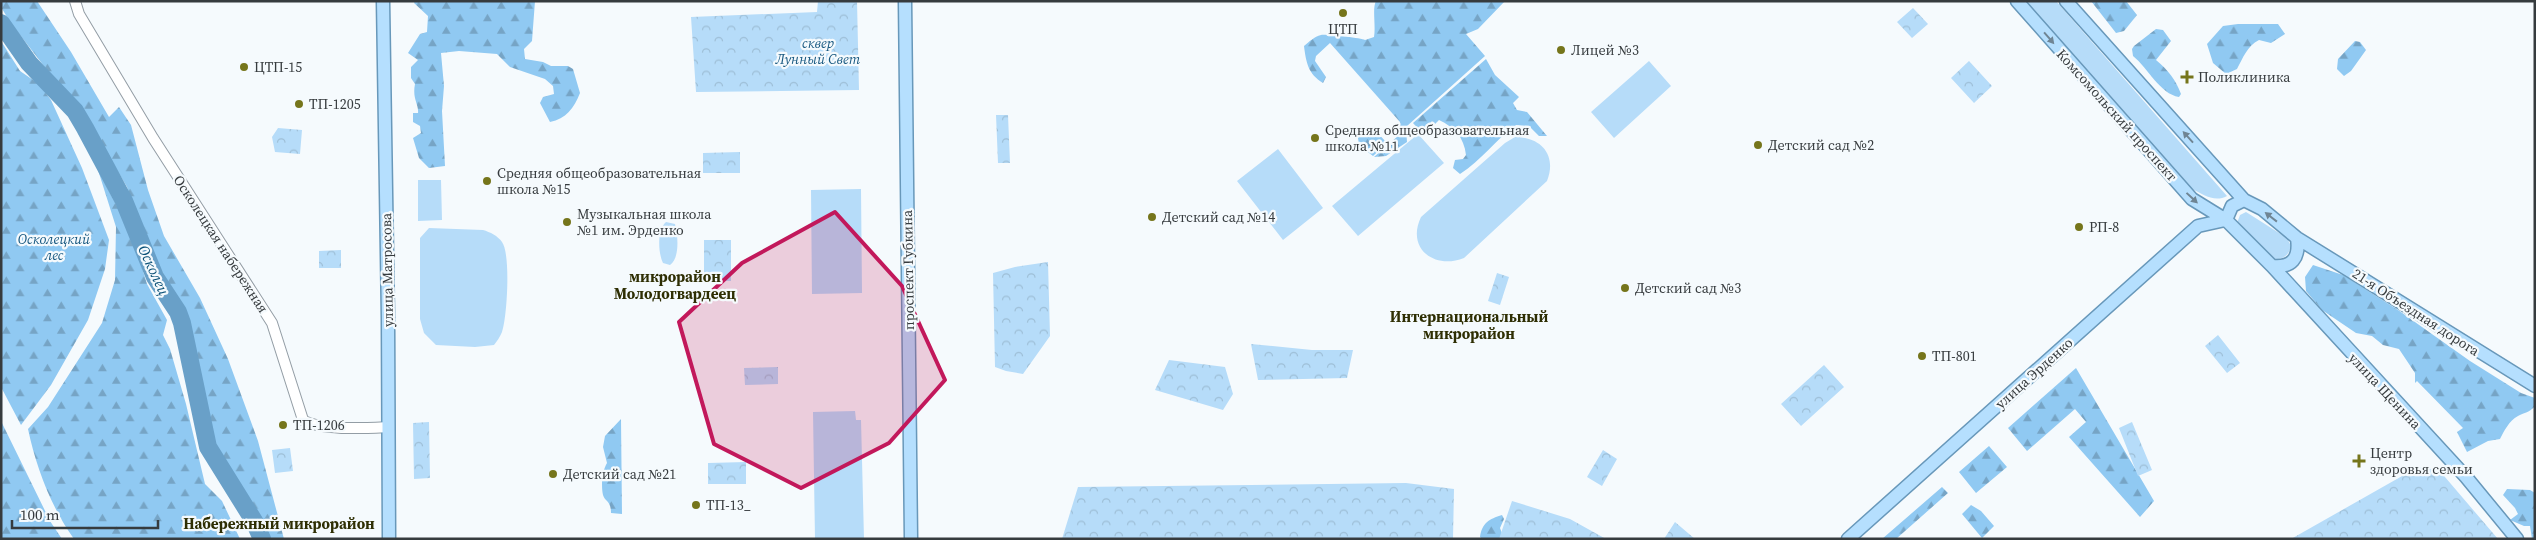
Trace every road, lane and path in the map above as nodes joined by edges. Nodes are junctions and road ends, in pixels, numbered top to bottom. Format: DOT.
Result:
graph roads {
  1 [pos="75,1"];
  2 [pos="383,1"];
  3 [pos="905,1"];
  4 [pos="2017,1"];
  5 [pos="2066,1"];
  6 [pos="2244,200"];
  7 [pos="2226,220"];
  8 [pos="2296,238"];
  9 [pos="2327,256"];
  10 [pos="2294,261"];
  11 [pos="2272,266"];
  12 [pos="2294,293"];
  13 [pos="2535,386"];
  14 [pos="389,427"];
  15 [pos="389,539"];
  16 [pos="911,539"];
  17 [pos="1848,539"];
  18 [pos="2517,539"];
  1 -- 14 [label="street, Осколецкая набережная"];
  2 -- 14 [label="main road, улица Матросова"];
  3 -- 16 [label="main road, проспект Губкина"];
  4 -- 7 [label="main road, Комсомольский проспект, one-way"];
  6 -- 5 [label="main road, one-way"];
  6 -- 7 [label="main road"];
  8 -- 6 [label="main road, one-way"];
  7 -- 11 [label="main road, Комсомольский проспект"];
  7 -- 17 [label="main road, улица Эрденко"];
  8 -- 9 [label="main road, 21-я Объездная дорога"];
  8 -- 10 [label="main road"];
  9 -- 10 [label="main road"];
  9 -- 13 [label="main road, 21-я Объездная дорога"];
  10 -- 11 [label="main road"];
  10 -- 12 [label="main road"];
  11 -- 12 [label="main road, улица Щенина"];
  12 -- 18 [label="main road, улица Щенина"];
  14 -- 15 [label="main road, улица Матросова"];
}
